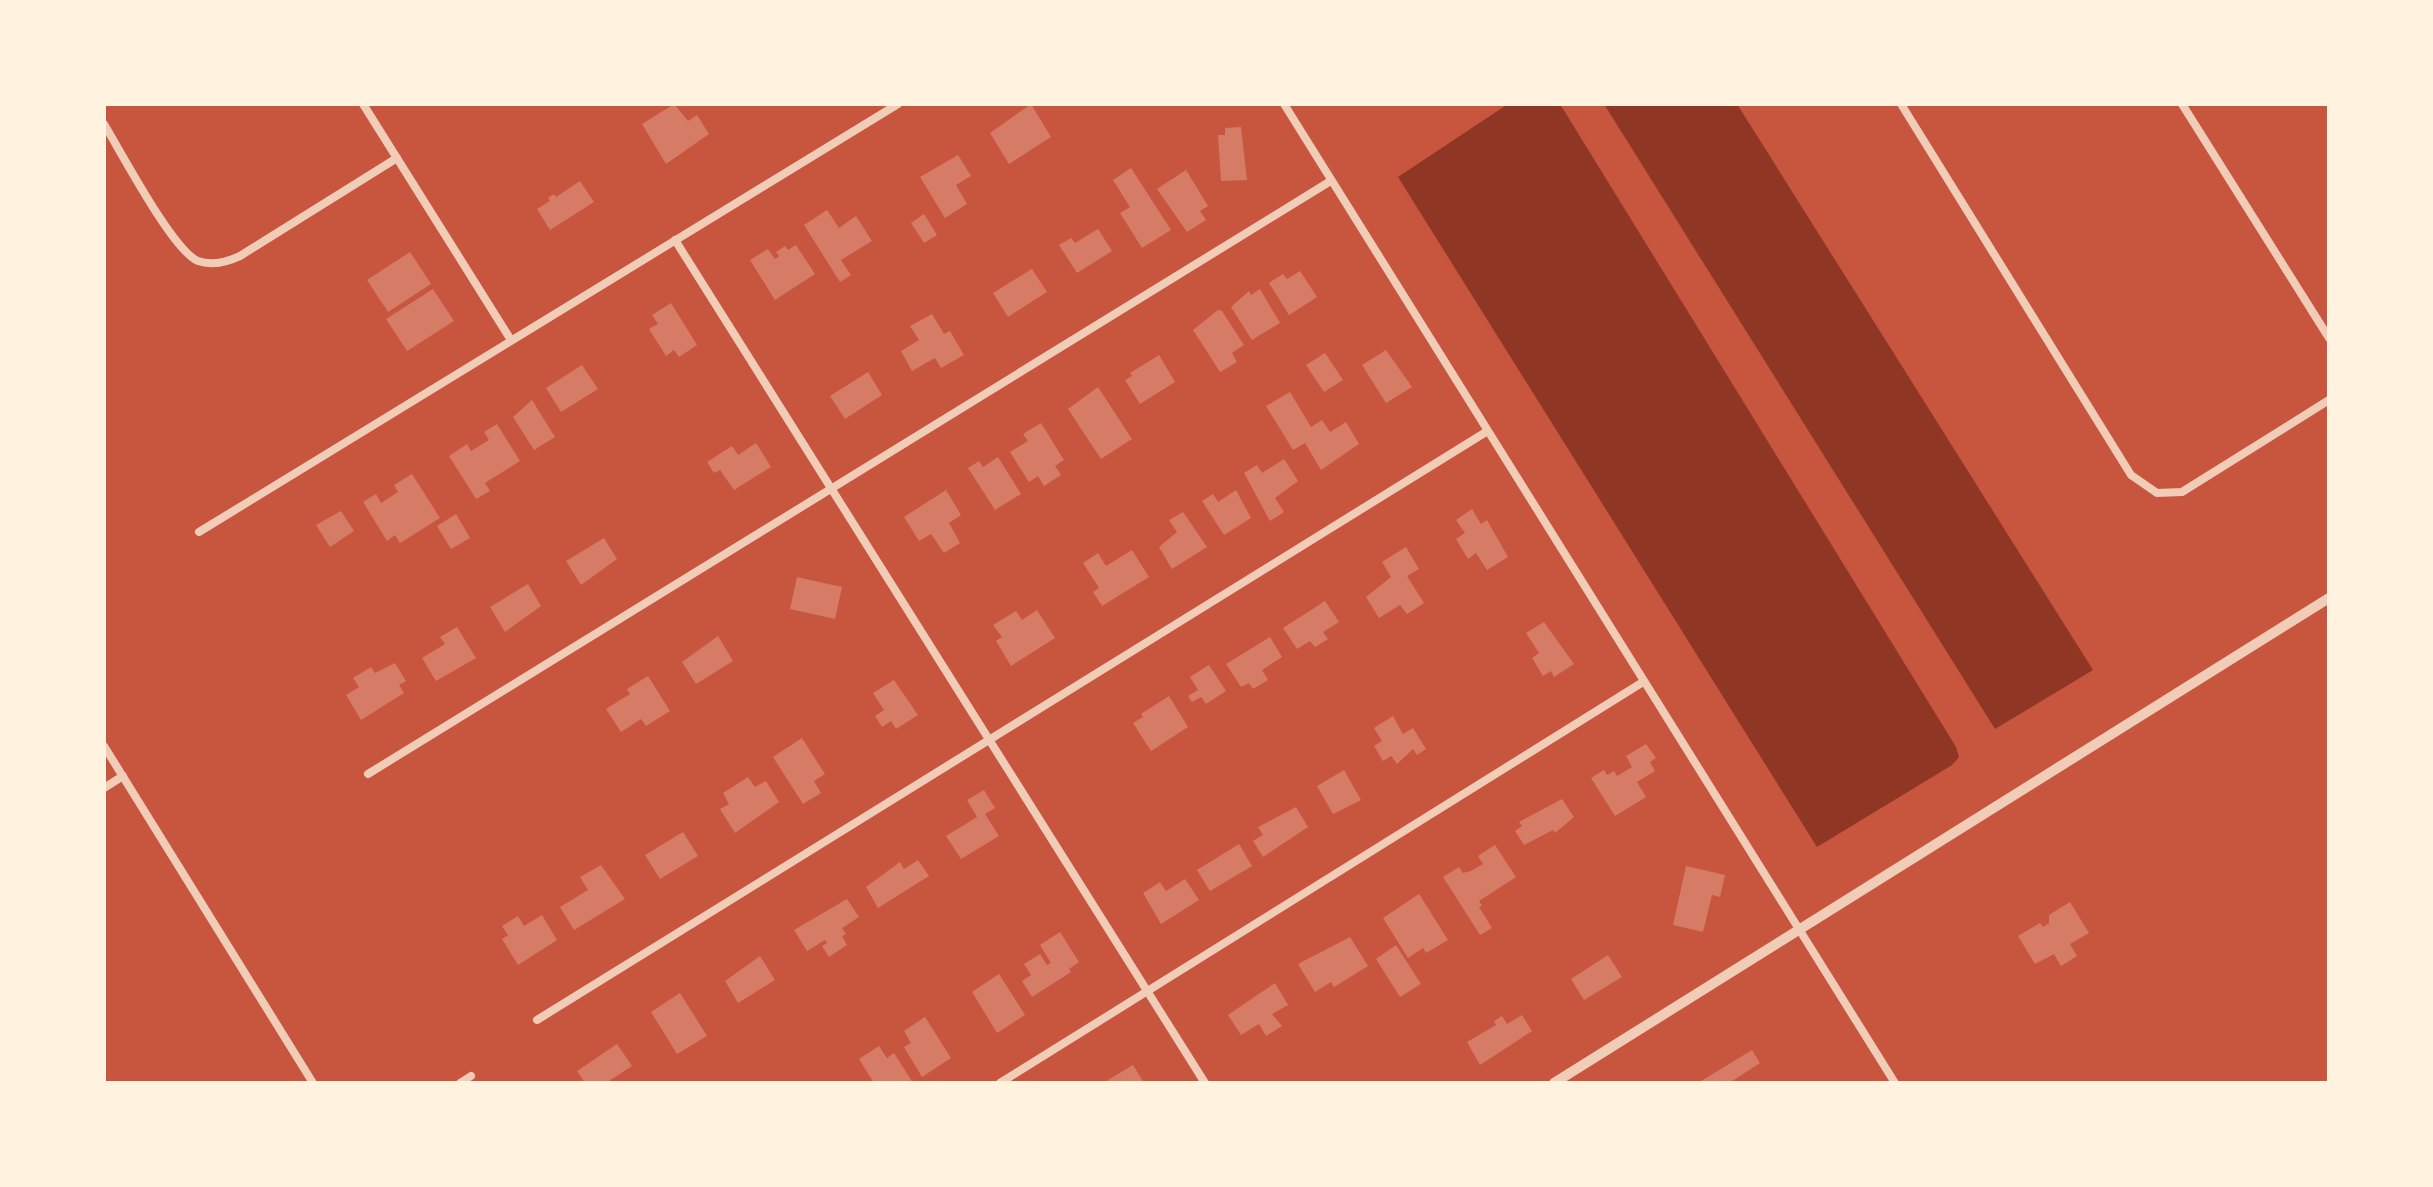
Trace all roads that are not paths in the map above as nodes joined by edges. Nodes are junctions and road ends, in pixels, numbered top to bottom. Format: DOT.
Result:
graph roads {
  1 [pos="363,104"];
  2 [pos="898,104"];
  3 [pos="1284,104"];
  4 [pos="1901,104"];
  5 [pos="2182,104"];
  6 [pos="104,124"];
  7 [pos="397,158"];
  8 [pos="1329,182"];
  9 [pos="675,240"];
  10 [pos="2329,338"];
  11 [pos="511,340"];
  12 [pos="2329,400"];
  13 [pos="1486,432"];
  14 [pos="831,490"];
  15 [pos="199,532"];
  16 [pos="2329,598"];
  17 [pos="1643,682"];
  18 [pos="990,742"];
  19 [pos="104,746"];
  20 [pos="368,774"];
  21 [pos="123,776"];
  22 [pos="104,788"];
  23 [pos="1798,930"];
  24 [pos="1148,993"];
  25 [pos="537,1020"];
  26 [pos="471,1076"];
  27 [pos="313,1083"];
  28 [pos="460,1083"];
  29 [pos="1000,1083"];
  30 [pos="1205,1083"];
  31 [pos="1554,1083"];
  32 [pos="1895,1083"];
  1 -- 7 [label="street"];
  2 -- 9 [label="street"];
  3 -- 8 [label="street"];
  4 -- 12 [label="street"];
  5 -- 10 [label="street"];
  6 -- 7 [label="street"];
  7 -- 11 [label="street"];
  8 -- 13 [label="street"];
  8 -- 14 [label="street"];
  9 -- 11 [label="street"];
  9 -- 14 [label="street"];
  11 -- 15 [label="street"];
  13 -- 17 [label="street"];
  13 -- 18 [label="street"];
  14 -- 18 [label="street"];
  14 -- 20 [label="street"];
  16 -- 23 [label="street"];
  17 -- 23 [label="street"];
  17 -- 24 [label="street"];
  18 -- 24 [label="street"];
  18 -- 25 [label="street"];
  19 -- 21 [label="street"];
  21 -- 22 [label="street"];
  21 -- 27 [label="street"];
  23 -- 31 [label="street"];
  23 -- 32 [label="street"];
  24 -- 29 [label="street"];
  24 -- 30 [label="street"];
  26 -- 28 [label="street"];
}
